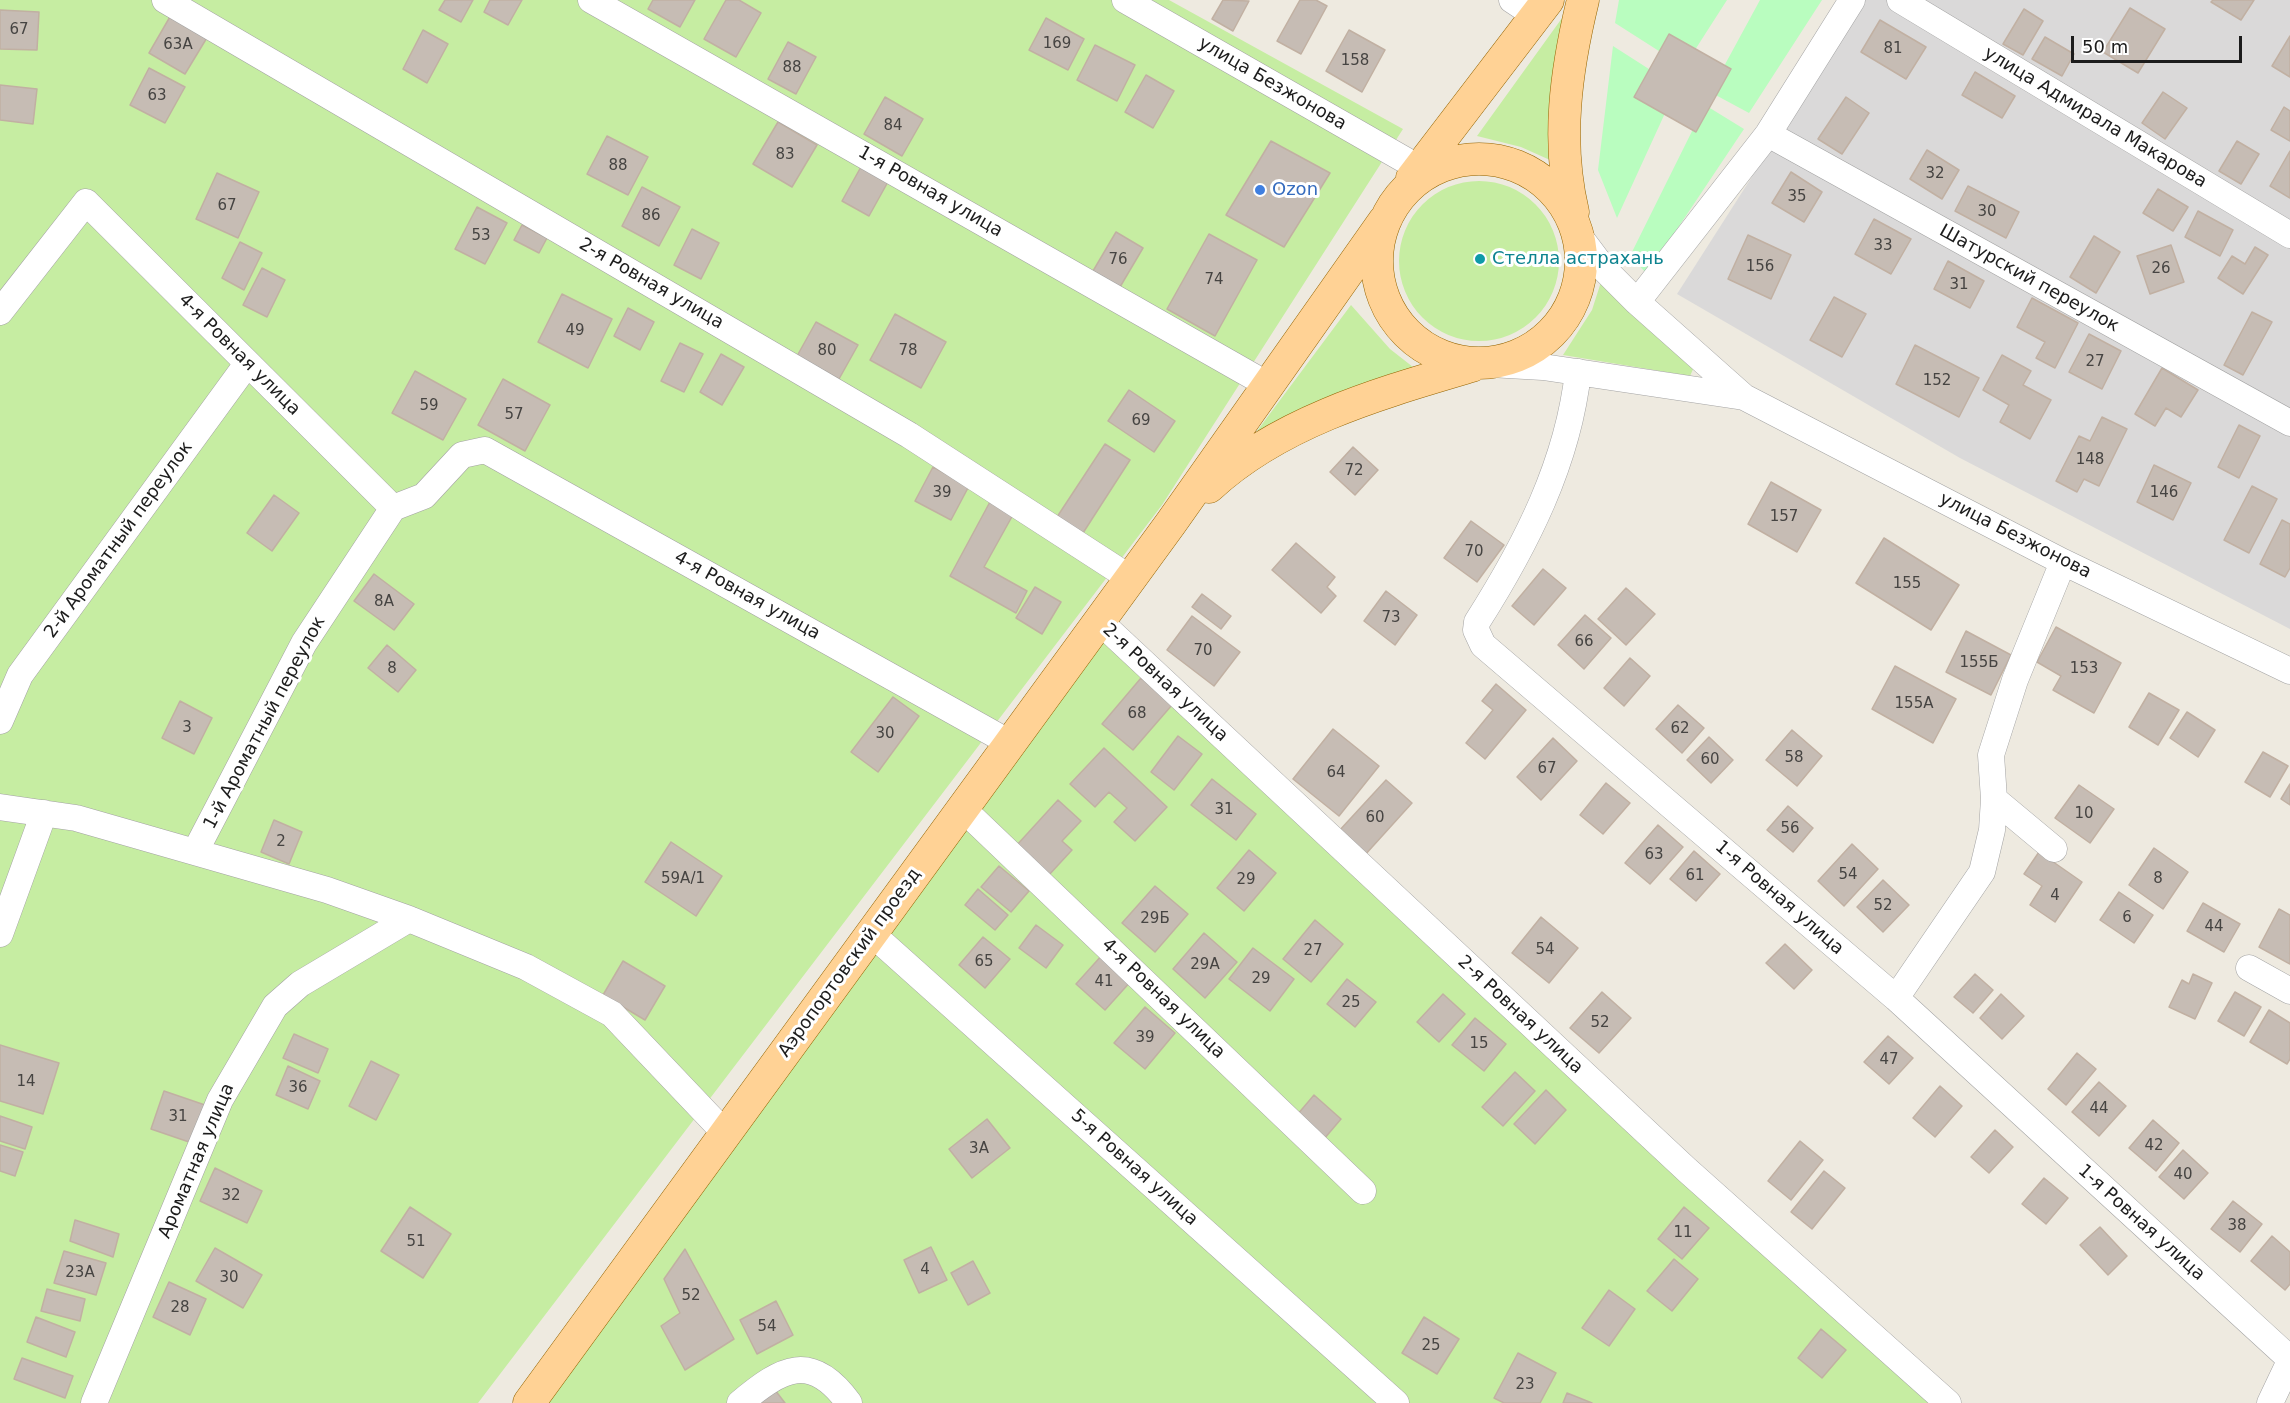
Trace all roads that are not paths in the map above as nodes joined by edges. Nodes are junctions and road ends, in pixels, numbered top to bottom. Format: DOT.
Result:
graph roads {
  1 [pos="165,0"];
  2 [pos="591,0"];
  3 [pos="1125,0"];
  4 [pos="1583,0"];
  5 [pos="1852,0"];
  6 [pos="1900,0"];
  7 [pos="1532,5"];
  8 [pos="1768,134"];
  9 [pos="1413,178"];
  10 [pos="1384,221"];
  11 [pos="1577,229"];
  12 [pos="2290,235"];
  13 [pos="1637,302"];
  14 [pos="0,312"];
  15 [pos="247,364"];
  16 [pos="1483,364"];
  17 [pos="1578,372"];
  18 [pos="1268,385"];
  19 [pos="1744,397"];
  20 [pos="2290,423"];
  21 [pos="393,508"];
  22 [pos="1171,523"];
  23 [pos="2063,562"];
  24 [pos="1130,578"];
  25 [pos="1098,620"];
  26 [pos="2290,671"];
  27 [pos="0,721"];
  28 [pos="1010,743"];
  29 [pos="1994,799"];
  30 [pos="0,807"];
  31 [pos="962,808"];
  32 [pos="44,813"];
  33 [pos="2054,849"];
  34 [pos="195,852"];
  35 [pos="409,919"];
  36 [pos="871,933"];
  37 [pos="0,934"];
  38 [pos="2249,968"];
  39 [pos="2290,991"];
  40 [pos="1896,998"];
  41 [pos="725,1133"];
  42 [pos="1363,1191"];
  43 [pos="2290,1360"];
  44 [pos="94,1403"];
  45 [pos="528,1403"];
  46 [pos="740,1403"];
  47 [pos="849,1403"];
  48 [pos="1396,1403"];
  49 [pos="1948,1403"];
  50 [pos="2270,1403"];
  1 -- 24 [label="street, 2-я Ровная улица"];
  2 -- 18 [label="street, 1-я Ровная улица"];
  3 -- 9 [label="street, улица Безжонова"];
  4 -- 11 [label="main road"];
  5 -- 8 [label="street"];
  6 -- 12 [label="street, улица Адмирала Макарова"];
  7 -- 9 [label="main road"];
  8 -- 13 [label="street"];
  8 -- 20 [label="street, Шатурский переулок"];
  9 -- 10 [label="main road"];
  9 -- 11 [label="main road"];
  10 -- 16 [label="main road"];
  10 -- 18 [label="main road"];
  11 -- 13 [label="street"];
  11 -- 16 [label="main road"];
  13 -- 19 [label="street"];
  14 -- 15 [label="street, 4-я Ровная улица"];
  15 -- 21 [label="street, 4-я Ровная улица"];
  15 -- 27 [label="street, 2-й Ароматный переулок"];
  16 -- 17 [label="street"];
  16 -- 22 [label="main road"];
  17 -- 19 [label="street"];
  17 -- 40 [label="street, 1-я Ровная улица"];
  18 -- 22 [label="main road"];
  19 -- 23 [label="street, улица Безжонова"];
  21 -- 28 [label="street, 4-я Ровная улица"];
  21 -- 34 [label="street, 1-й Ароматный переулок"];
  22 -- 24 [label="main road, Аэропортовский проезд"];
  23 -- 26 [label="street, улица Безжонова"];
  23 -- 29 [label="street"];
  24 -- 25 [label="main road, Аэропортовский проезд"];
  25 -- 28 [label="main road, Аэропортовский проезд"];
  25 -- 49 [label="street, 2-я Ровная улица"];
  28 -- 31 [label="main road, Аэропортовский проезд"];
  29 -- 33 [label="street"];
  29 -- 40 [label="street"];
  30 -- 32 [label="street"];
  31 -- 36 [label="main road, Аэропортовский проезд"];
  31 -- 42 [label="street, 4-я Ровная улица"];
  32 -- 34 [label="street"];
  32 -- 37 [label="street"];
  34 -- 35 [label="street"];
  35 -- 41 [label="street"];
  35 -- 44 [label="street, Ароматная улица"];
  36 -- 41 [label="main road, Аэропортовский проезд"];
  36 -- 48 [label="street, 5-я Ровная улица"];
  38 -- 39 [label="street"];
  40 -- 43 [label="street, 1-я Ровная улица"];
  41 -- 45 [label="main road, Аэропортовский проезд"];
  43 -- 50 [label="street"];
  46 -- 47 [label="street"];
}
